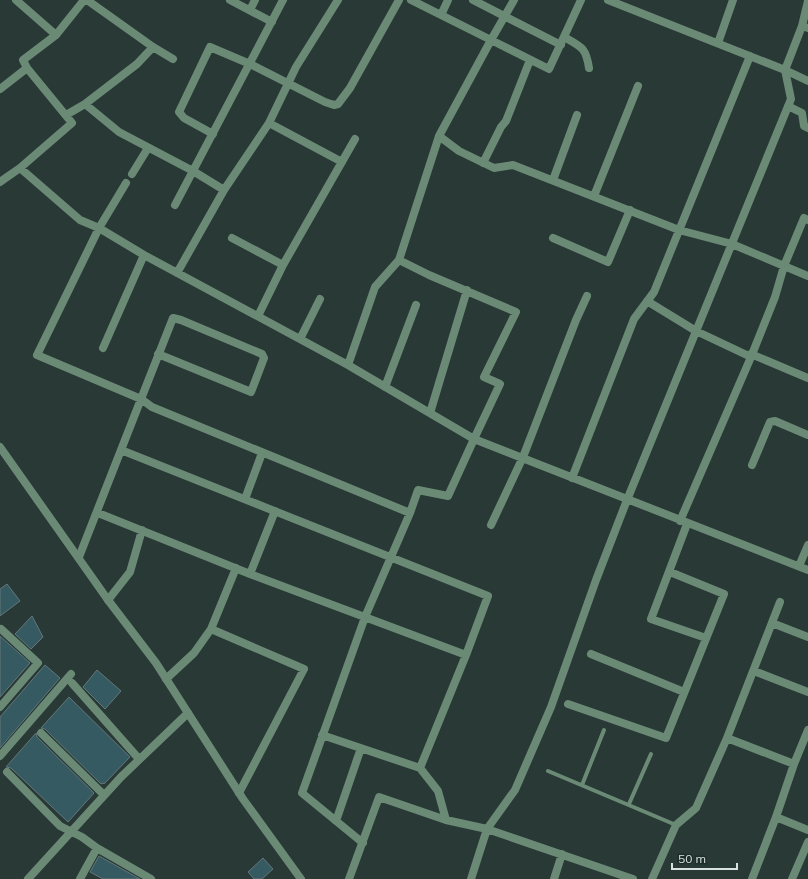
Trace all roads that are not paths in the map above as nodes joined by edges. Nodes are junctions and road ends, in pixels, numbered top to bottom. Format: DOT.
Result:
graph roads {
  1 [pos="16,0"];
  2 [pos="86,0"];
  3 [pos="230,0"];
  4 [pos="255,0"];
  5 [pos="283,0"];
  6 [pos="338,0"];
  7 [pos="399,0"];
  8 [pos="411,0"];
  9 [pos="448,0"];
  10 [pos="473,0"];
  11 [pos="514,0"];
  12 [pos="581,0"];
  13 [pos="608,0"];
  14 [pos="733,0"];
  15 [pos="808,1"];
  16 [pos="250,10"];
  17 [pos="441,15"];
  18 [pos="505,17"];
  19 [pos="272,22"];
  20 [pos="805,27"];
  21 [pos="56,35"];
  22 [pos="492,40"];
  23 [pos="562,41"];
  24 [pos="718,43"];
  25 [pos="153,47"];
  26 [pos="750,56"];
  27 [pos="173,59"];
  28 [pos="530,60"];
  29 [pos="250,64"];
  30 [pos="27,68"];
  31 [pos="589,68"];
  32 [pos="785,70"];
  33 [pos="808,80"];
  34 [pos="288,84"];
  35 [pos="638,86"];
  36 [pos="0,90"];
  37 [pos="85,104"];
  38 [pos="788,106"];
  39 [pos="66,115"];
  40 [pos="577,115"];
  41 [pos="269,123"];
  42 [pos="808,128"];
  43 [pos="213,134"];
  44 [pos="439,136"];
  45 [pos="355,139"];
  46 [pos="148,148"];
  47 [pos="342,162"];
  48 [pos="483,163"];
  49 [pos="20,168"];
  50 [pos="193,171"];
  51 [pos="132,174"];
  52 [pos="553,180"];
  53 [pos="0,182"];
  54 [pos="126,182"];
  55 [pos="224,190"];
  56 [pos="594,196"];
  57 [pos="175,205"];
  58 [pos="630,210"];
  59 [pos="808,220"];
  60 [pos="99,228"];
  61 [pos="679,230"];
  62 [pos="232,238"];
  63 [pos="553,238"];
  64 [pos="732,244"];
  65 [pos="144,255"];
  66 [pos="399,260"];
  67 [pos="284,265"];
  68 [pos="784,266"];
  69 [pos="178,273"];
  70 [pos="808,276"];
  71 [pos="468,290"];
  72 [pos="587,296"];
  73 [pos="320,299"];
  74 [pos="647,301"];
  75 [pos="416,305"];
  76 [pos="258,316"];
  77 [pos="696,331"];
  78 [pos="300,339"];
  79 [pos="103,348"];
  80 [pos="158,354"];
  81 [pos="751,356"];
  82 [pos="348,365"];
  83 [pos="808,378"];
  84 [pos="385,387"];
  85 [pos="141,399"];
  86 [pos="430,413"];
  87 [pos="808,435"];
  88 [pos="474,439"];
  89 [pos="0,447"];
  90 [pos="121,450"];
  91 [pos="262,453"];
  92 [pos="522,458"];
  93 [pos="752,465"];
  94 [pos="572,478"];
  95 [pos="245,499"];
  96 [pos="627,500"];
  97 [pos="275,511"];
  98 [pos="98,513"];
  99 [pos="410,513"];
  100 [pos="684,522"];
  101 [pos="491,525"];
  102 [pos="142,530"];
  103 [pos="808,545"];
  104 [pos="390,556"];
  105 [pos="79,557"];
  106 [pos="799,566"];
  107 [pos="236,568"];
  108 [pos="808,570"];
  109 [pos="670,572"];
  110 [pos="250,574"];
  111 [pos="108,600"];
  112 [pos="780,602"];
  113 [pos="365,617"];
  114 [pos="772,623"];
  115 [pos="0,629"];
  116 [pos="211,629"];
  117 [pos="808,637"];
  118 [pos="706,638"];
  119 [pos="591,654"];
  120 [pos="466,655"];
  121 [pos="754,671"];
  122 [pos="71,674"];
  123 [pos="166,679"];
  124 [pos="72,683"];
  125 [pos="684,692"];
  126 [pos="808,692"];
  127 [pos="568,704"];
  128 [pos="0,706"];
  129 [pos="188,713"];
  130 [pos="604,730"];
  131 [pos="808,730"];
  132 [pos="41,733"];
  133 [pos="322,735"];
  134 [pos="727,738"];
  135 [pos="361,748"];
  136 [pos="651,754"];
  137 [pos="0,756"];
  138 [pos="139,759"];
  139 [pos="794,764"];
  140 [pos="420,768"];
  141 [pos="7,772"];
  142 [pos="548,772"];
  143 [pos="582,785"];
  144 [pos="239,793"];
  145 [pos="104,795"];
  146 [pos="629,804"];
  147 [pos="776,817"];
  148 [pos="446,820"];
  149 [pos="336,821"];
  150 [pos="676,825"];
  151 [pos="487,829"];
  152 [pos="808,830"];
  153 [pos="71,832"];
  154 [pos="808,842"];
  155 [pos="363,843"];
  156 [pos="97,848"];
  157 [pos="562,854"];
  158 [pos="28,879"];
  159 [pos="80,879"];
  160 [pos="151,879"];
  161 [pos="301,879"];
  162 [pos="349,879"];
  163 [pos="471,879"];
  164 [pos="554,879"];
  165 [pos="633,879"];
  166 [pos="652,879"];
  167 [pos="752,879"];
  168 [pos="792,879"];
  1 -- 21 [label="street"];
  2 -- 21 [label="street"];
  2 -- 25 [label="street"];
  3 -- 16 [label="street"];
  4 -- 16 [label="street"];
  5 -- 19 [label="street"];
  6 -- 34 [label="street"];
  7 -- 34 [label="street"];
  8 -- 17 [label="street"];
  9 -- 17 [label="street"];
  10 -- 18 [label="street"];
  11 -- 18 [label="street"];
  12 -- 23 [label="street"];
  13 -- 24 [label="street"];
  14 -- 24 [label="street"];
  15 -- 20 [label="street"];
  16 -- 19 [label="street"];
  17 -- 22 [label="street"];
  18 -- 22 [label="street"];
  18 -- 23 [label="street"];
  19 -- 29 [label="street"];
  20 -- 32 [label="street"];
  21 -- 30 [label="street"];
  22 -- 28 [label="street"];
  22 -- 44 [label="street"];
  23 -- 28 [label="street"];
  23 -- 31 [label="street"];
  24 -- 26 [label="street"];
  25 -- 27 [label="street"];
  25 -- 37 [label="street"];
  26 -- 32 [label="street"];
  26 -- 61 [label="street"];
  28 -- 48 [label="street"];
  29 -- 34 [label="street"];
  29 -- 43 [label="street"];
  29 -- 43 [label="street"];
  30 -- 36 [label="street"];
  30 -- 39 [label="street"];
  32 -- 33 [label="street"];
  32 -- 38 [label="street"];
  34 -- 41 [label="street"];
  35 -- 56 [label="street"];
  37 -- 39 [label="street"];
  37 -- 46 [label="street"];
  38 -- 42 [label="street"];
  38 -- 64 [label="street"];
  39 -- 49 [label="street"];
  40 -- 52 [label="street"];
  41 -- 47 [label="street"];
  41 -- 55 [label="street"];
  43 -- 50 [label="street"];
  44 -- 48 [label="street"];
  44 -- 66 [label="street"];
  45 -- 47 [label="street"];
  46 -- 50 [label="street"];
  46 -- 51 [label="street"];
  47 -- 67 [label="street"];
  48 -- 52 [label="street"];
  49 -- 53 [label="street"];
  49 -- 60 [label="street"];
  50 -- 55 [label="street"];
  50 -- 57 [label="street"];
  52 -- 56 [label="street"];
  54 -- 60 [label="street"];
  55 -- 69 [label="street"];
  56 -- 58 [label="street"];
  58 -- 61 [label="street"];
  58 -- 63 [label="street"];
  59 -- 68 [label="street"];
  60 -- 65 [label="street"];
  60 -- 85 [label="street"];
  61 -- 64 [label="street"];
  61 -- 74 [label="street"];
  62 -- 67 [label="street"];
  64 -- 68 [label="street"];
  64 -- 77 [label="street"];
  65 -- 69 [label="street"];
  65 -- 79 [label="street"];
  66 -- 71 [label="street"];
  66 -- 82 [label="street"];
  67 -- 76 [label="street"];
  68 -- 70 [label="street"];
  68 -- 81 [label="street"];
  69 -- 76 [label="street"];
  71 -- 86 [label="street"];
  71 -- 88 [label="street"];
  72 -- 92 [label="street"];
  73 -- 78 [label="street"];
  74 -- 77 [label="street"];
  74 -- 94 [label="street"];
  75 -- 84 [label="street"];
  76 -- 78 [label="street"];
  77 -- 81 [label="street"];
  77 -- 96 [label="street"];
  78 -- 82 [label="street"];
  80 -- 80 [label="street"];
  80 -- 85 [label="street"];
  81 -- 83 [label="street"];
  81 -- 100 [label="street"];
  82 -- 84 [label="street"];
  84 -- 86 [label="street"];
  85 -- 90 [label="street"];
  85 -- 91 [label="street"];
  86 -- 88 [label="street"];
  87 -- 93 [label="street"];
  88 -- 92 [label="street"];
  88 -- 99 [label="street"];
  89 -- 105 [label="street"];
  90 -- 95 [label="street"];
  90 -- 98 [label="street"];
  91 -- 95 [label="street"];
  91 -- 99 [label="street"];
  92 -- 94 [label="street"];
  92 -- 101 [label="street"];
  94 -- 96 [label="street"];
  95 -- 97 [label="street"];
  96 -- 100 [label="street"];
  96 -- 151 [label="street"];
  97 -- 104 [label="street"];
  97 -- 110 [label="street"];
  98 -- 102 [label="street"];
  98 -- 105 [label="street"];
  99 -- 104 [label="street"];
  100 -- 106 [label="street"];
  100 -- 109 [label="street"];
  102 -- 107 [label="street"];
  102 -- 111 [label="street"];
  103 -- 106 [label="street"];
  104 -- 113 [label="street"];
  104 -- 120 [label="street"];
  105 -- 111 [label="street"];
  106 -- 108 [label="street"];
  107 -- 110 [label="street"];
  107 -- 116 [label="street"];
  109 -- 118 [label="street"];
  109 -- 118 [label="street"];
  110 -- 113 [label="street"];
  111 -- 123 [label="street"];
  112 -- 114 [label="street"];
  113 -- 120 [label="street"];
  113 -- 133 [label="street"];
  114 -- 117 [label="street"];
  114 -- 121 [label="street"];
  115 -- 128 [label="street"];
  116 -- 123 [label="street"];
  116 -- 144 [label="street"];
  118 -- 125 [label="street"];
  119 -- 125 [label="street"];
  120 -- 140 [label="street"];
  121 -- 126 [label="street"];
  121 -- 134 [label="street"];
  122 -- 137 [label="street"];
  123 -- 129 [label="street"];
  124 -- 138 [label="street"];
  125 -- 127 [label="street"];
  129 -- 138 [label="street"];
  129 -- 144 [label="street"];
  130 -- 143 [label="lane"];
  131 -- 139 [label="street"];
  132 -- 145 [label="street"];
  133 -- 135 [label="street"];
  133 -- 149 [label="street"];
  134 -- 139 [label="street"];
  134 -- 150 [label="street"];
  135 -- 140 [label="street"];
  135 -- 149 [label="street"];
  136 -- 146 [label="lane"];
  138 -- 145 [label="street"];
  139 -- 147 [label="street"];
  140 -- 148 [label="street"];
  141 -- 153 [label="street"];
  142 -- 143 [label="lane"];
  143 -- 146 [label="lane"];
  144 -- 161 [label="street"];
  145 -- 153 [label="street"];
  146 -- 150 [label="lane"];
  147 -- 152 [label="street"];
  147 -- 167 [label="street"];
  148 -- 151 [label="street"];
  148 -- 155 [label="street"];
  149 -- 155 [label="street"];
  150 -- 166 [label="street"];
  151 -- 157 [label="street"];
  151 -- 163 [label="street"];
  153 -- 156 [label="street"];
  153 -- 158 [label="street"];
  154 -- 168 [label="street"];
  155 -- 162 [label="street"];
  156 -- 159 [label="street"];
  156 -- 160 [label="street"];
  157 -- 164 [label="street"];
  157 -- 165 [label="street"];
}
